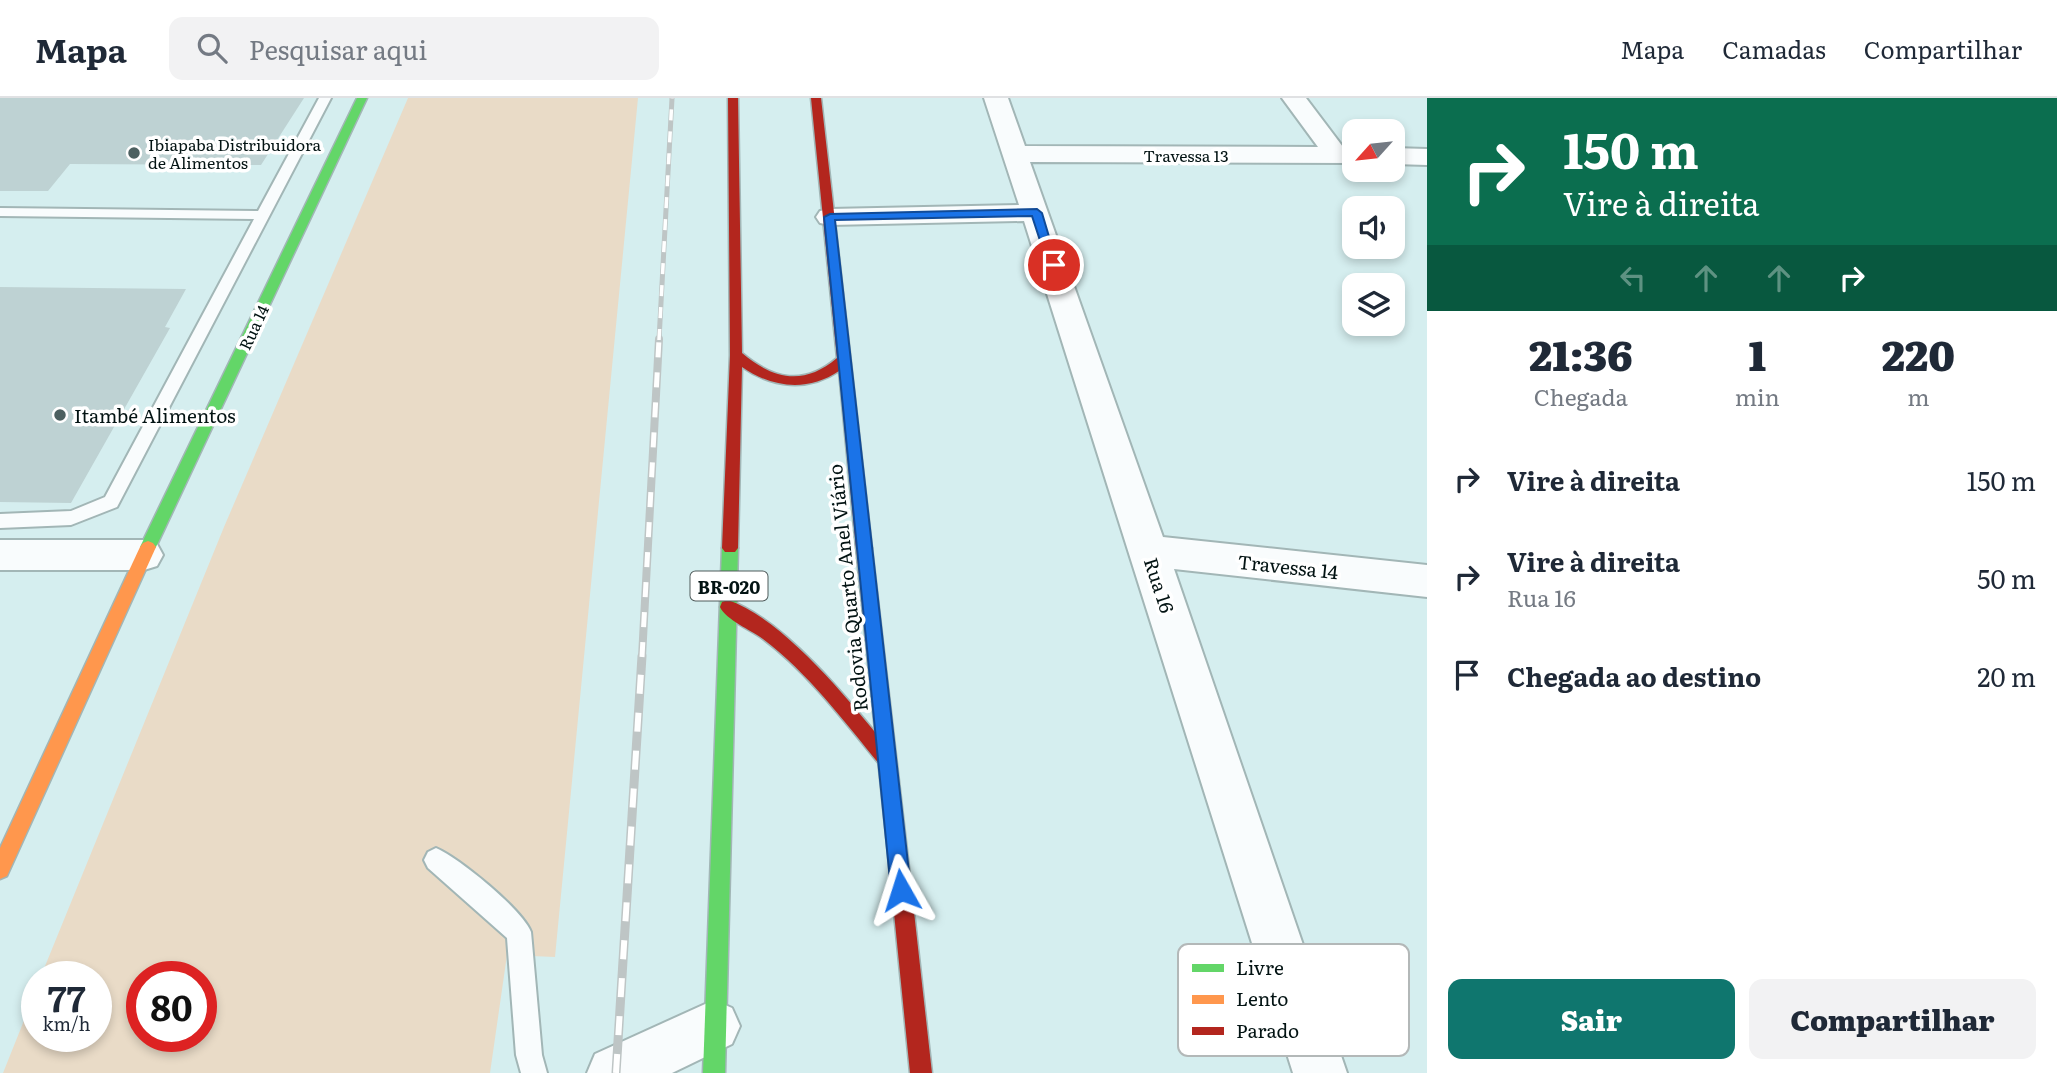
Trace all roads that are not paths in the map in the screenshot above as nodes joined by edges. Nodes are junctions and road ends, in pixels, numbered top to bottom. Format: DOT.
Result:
graph roads {
  1 [pos="325,98"];
  2 [pos="362,98"];
  3 [pos="733,98"];
  4 [pos="816,98"];
  5 [pos="996,98"];
  6 [pos="1294,98"];
  7 [pos="1342,152"];
  8 [pos="1017,155"];
  9 [pos="1342,155"];
  10 [pos="1405,156"];
  11 [pos="1427,157"];
  12 [pos="0,212"];
  13 [pos="1037,213"];
  14 [pos="263,215"];
  15 [pos="830,217"];
  16 [pos="736,355"];
  17 [pos="844,359"];
  18 [pos="0,521"];
  19 [pos="1149,551"];
  20 [pos="0,555"];
  21 [pos="145,555"];
  22 [pos="1427,581"];
  23 [pos="729,607"];
  24 [pos="886,759"];
  25 [pos="436,860"];
  26 [pos="0,869"];
  27 [pos="1278,944"];
  28 [pos="714,1049"];
  29 [pos="1314,1056"];
  30 [pos="534,1073"];
  31 [pos="614,1073"];
  32 [pos="922,1073"];
  33 [pos="1320,1073"];
  1 -- 14 [label="lane"];
  2 -- 21 [label="main road, Rua 14"];
  3 -- 16 [label="main road, BR-020"];
  4 -- 15 [label="main road, Rodovia Quarto Anel Viário"];
  5 -- 8 [label="street, Rua 16"];
  6 -- 7 [label="street"];
  8 -- 9 [label="street, Travessa 13"];
  8 -- 13 [label="street, Rua 16"];
  10 -- 11 [label="street"];
  12 -- 14 [label="lane"];
  13 -- 15 [label="street"];
  13 -- 19 [label="street, Rua 16"];
  14 -- 18 [label="lane"];
  15 -- 17 [label="main road, Rodovia Quarto Anel Viário"];
  16 -- 17 [label="main road"];
  16 -- 23 [label="main road, BR-020"];
  17 -- 24 [label="main road, Rodovia Quarto Anel Viário"];
  19 -- 22 [label="street, Travessa 14"];
  19 -- 27 [label="street, Rua 16"];
  20 -- 21 [label="street"];
  21 -- 26 [label="main road, Rua 14"];
  23 -- 24 [label="main road"];
  23 -- 28 [label="main road, BR-020"];
  24 -- 32 [label="main road, Rodovia Quarto Anel Viário"];
  25 -- 30 [label="lane"];
  28 -- 31 [label="street"];
  29 -- 33 [label="street, Rua 16"];
}
